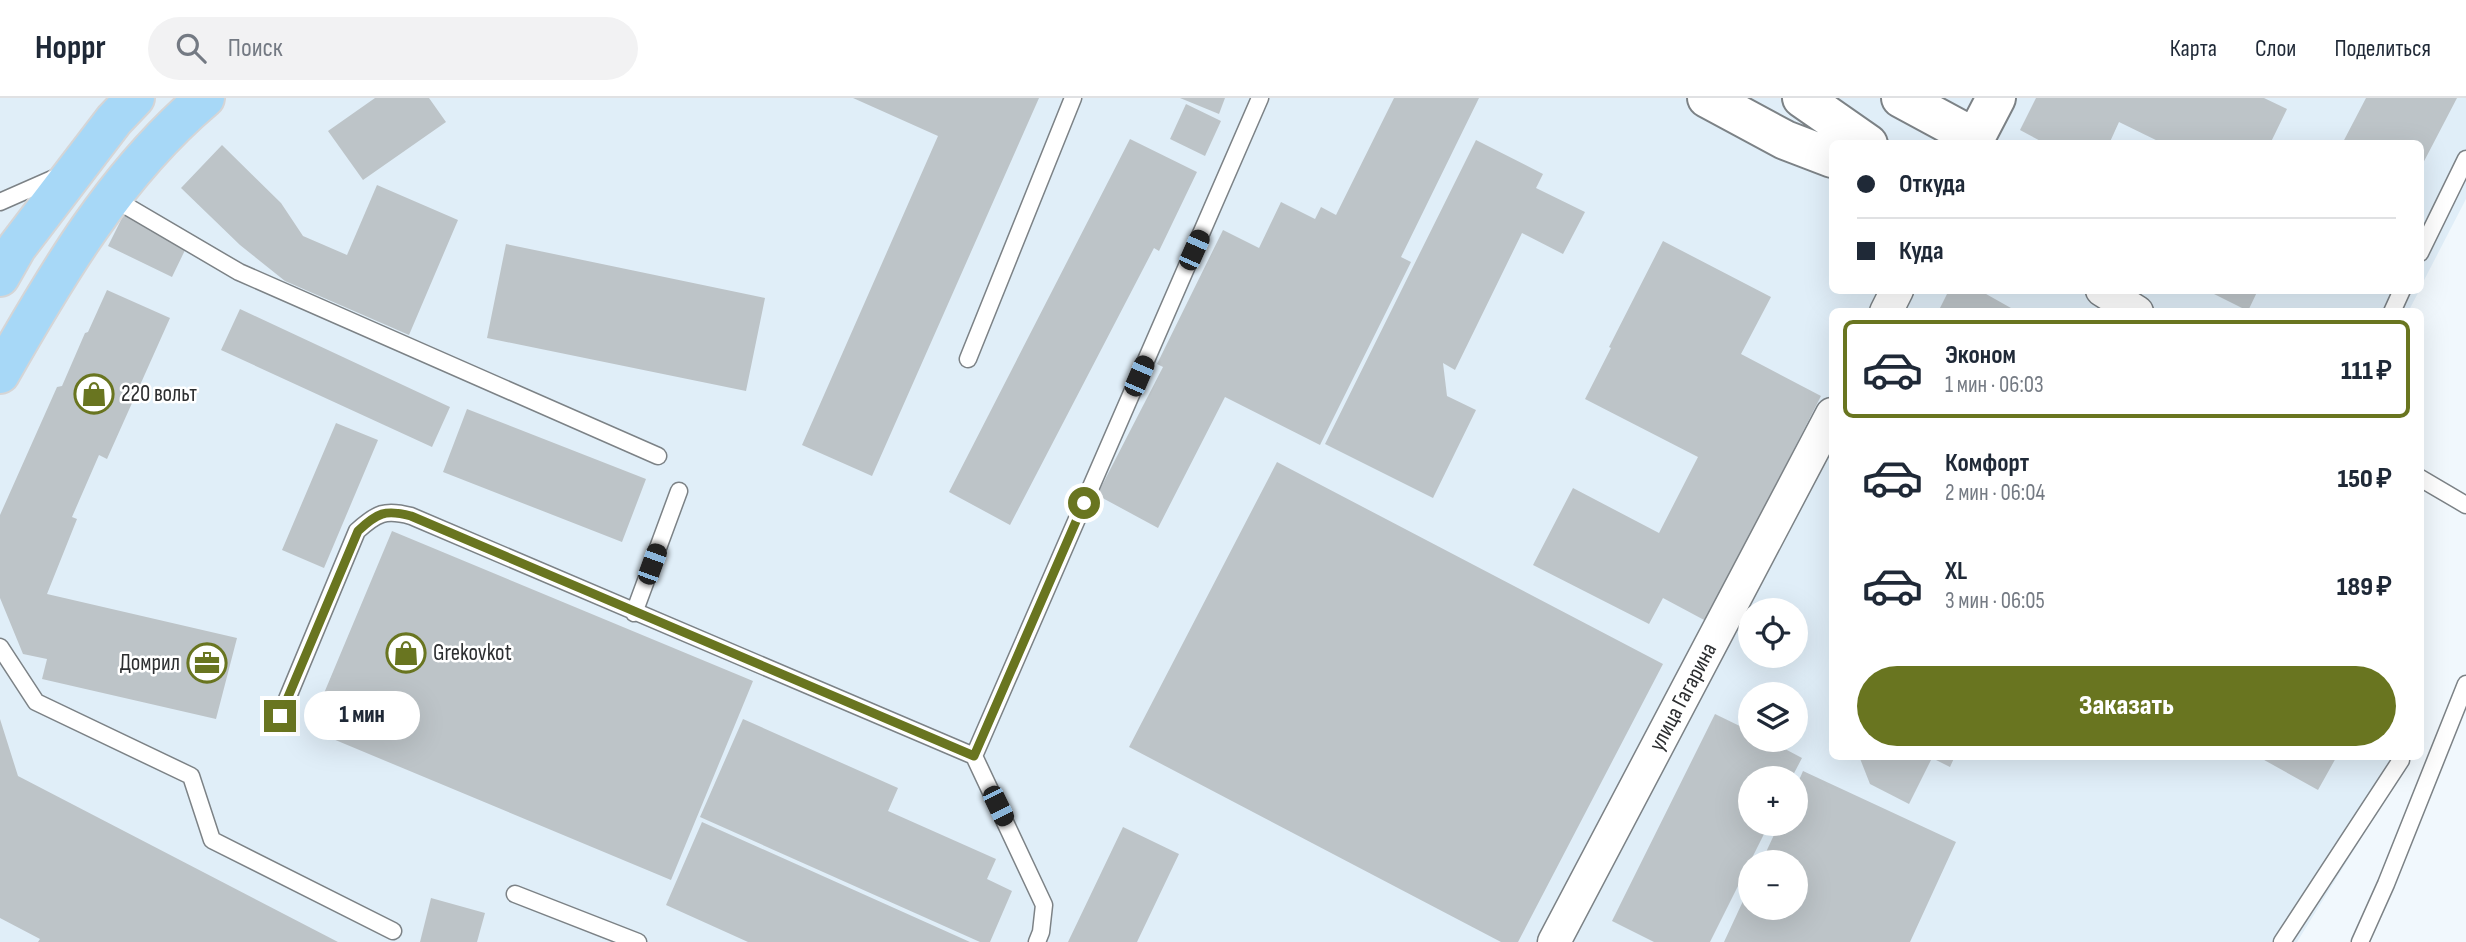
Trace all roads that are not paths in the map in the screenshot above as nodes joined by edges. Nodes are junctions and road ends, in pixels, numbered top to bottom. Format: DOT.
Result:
graph roads {
  1 [pos="135,98"];
  2 [pos="205,98"];
  3 [pos="1073,98"];
  4 [pos="1260,98"];
  5 [pos="1707,98"];
  6 [pos="1901,98"];
  7 [pos="1996,98"];
  8 [pos="1807,100"];
  9 [pos="1862,140"];
  10 [pos="1971,140"];
  11 [pos="1974,140"];
  12 [pos="1829,157"];
  13 [pos="2466,159"];
  14 [pos="80,164"];
  15 [pos="111,197"];
  16 [pos="0,202"];
  17 [pos="2424,245"];
  18 [pos="0,277"];
  19 [pos="2108,294"];
  20 [pos="2131,308"];
  21 [pos="968,359"];
  22 [pos="0,374"];
  23 [pos="1829,420"];
  24 [pos="658,456"];
  25 [pos="2424,480"];
  26 [pos="678,491"];
  27 [pos="2466,505"];
  28 [pos="634,613"];
  29 [pos="0,647"];
  30 [pos="2466,684"];
  31 [pos="280,716"];
  32 [pos="974,756"];
  33 [pos="2401,760"];
  34 [pos="515,894"];
  35 [pos="393,931"];
  36 [pos="638,942"];
  37 [pos="1037,942"];
  38 [pos="1554,942"];
  39 [pos="2282,942"];
  40 [pos="2360,942"];
  1 -- 14 [label="main road"];
  2 -- 15 [label="main road"];
  3 -- 21 [label="lane"];
  4 -- 32 [label="lane"];
  5 -- 12 [label="street"];
  6 -- 10 [label="street"];
  7 -- 11 [label="street"];
  8 -- 9 [label="street"];
  13 -- 17 [label="lane"];
  14 -- 16 [label="lane"];
  14 -- 18 [label="main road"];
  15 -- 22 [label="main road"];
  15 -- 24 [label="lane"];
  19 -- 20 [label="street"];
  23 -- 38 [label="street, улица Гагарина"];
  25 -- 27 [label="lane"];
  26 -- 28 [label="lane"];
  28 -- 31 [label="lane"];
  28 -- 32 [label="lane"];
  29 -- 35 [label="lane"];
  30 -- 40 [label="lane"];
  32 -- 37 [label="lane"];
  33 -- 39 [label="lane"];
  34 -- 36 [label="lane"];
}
